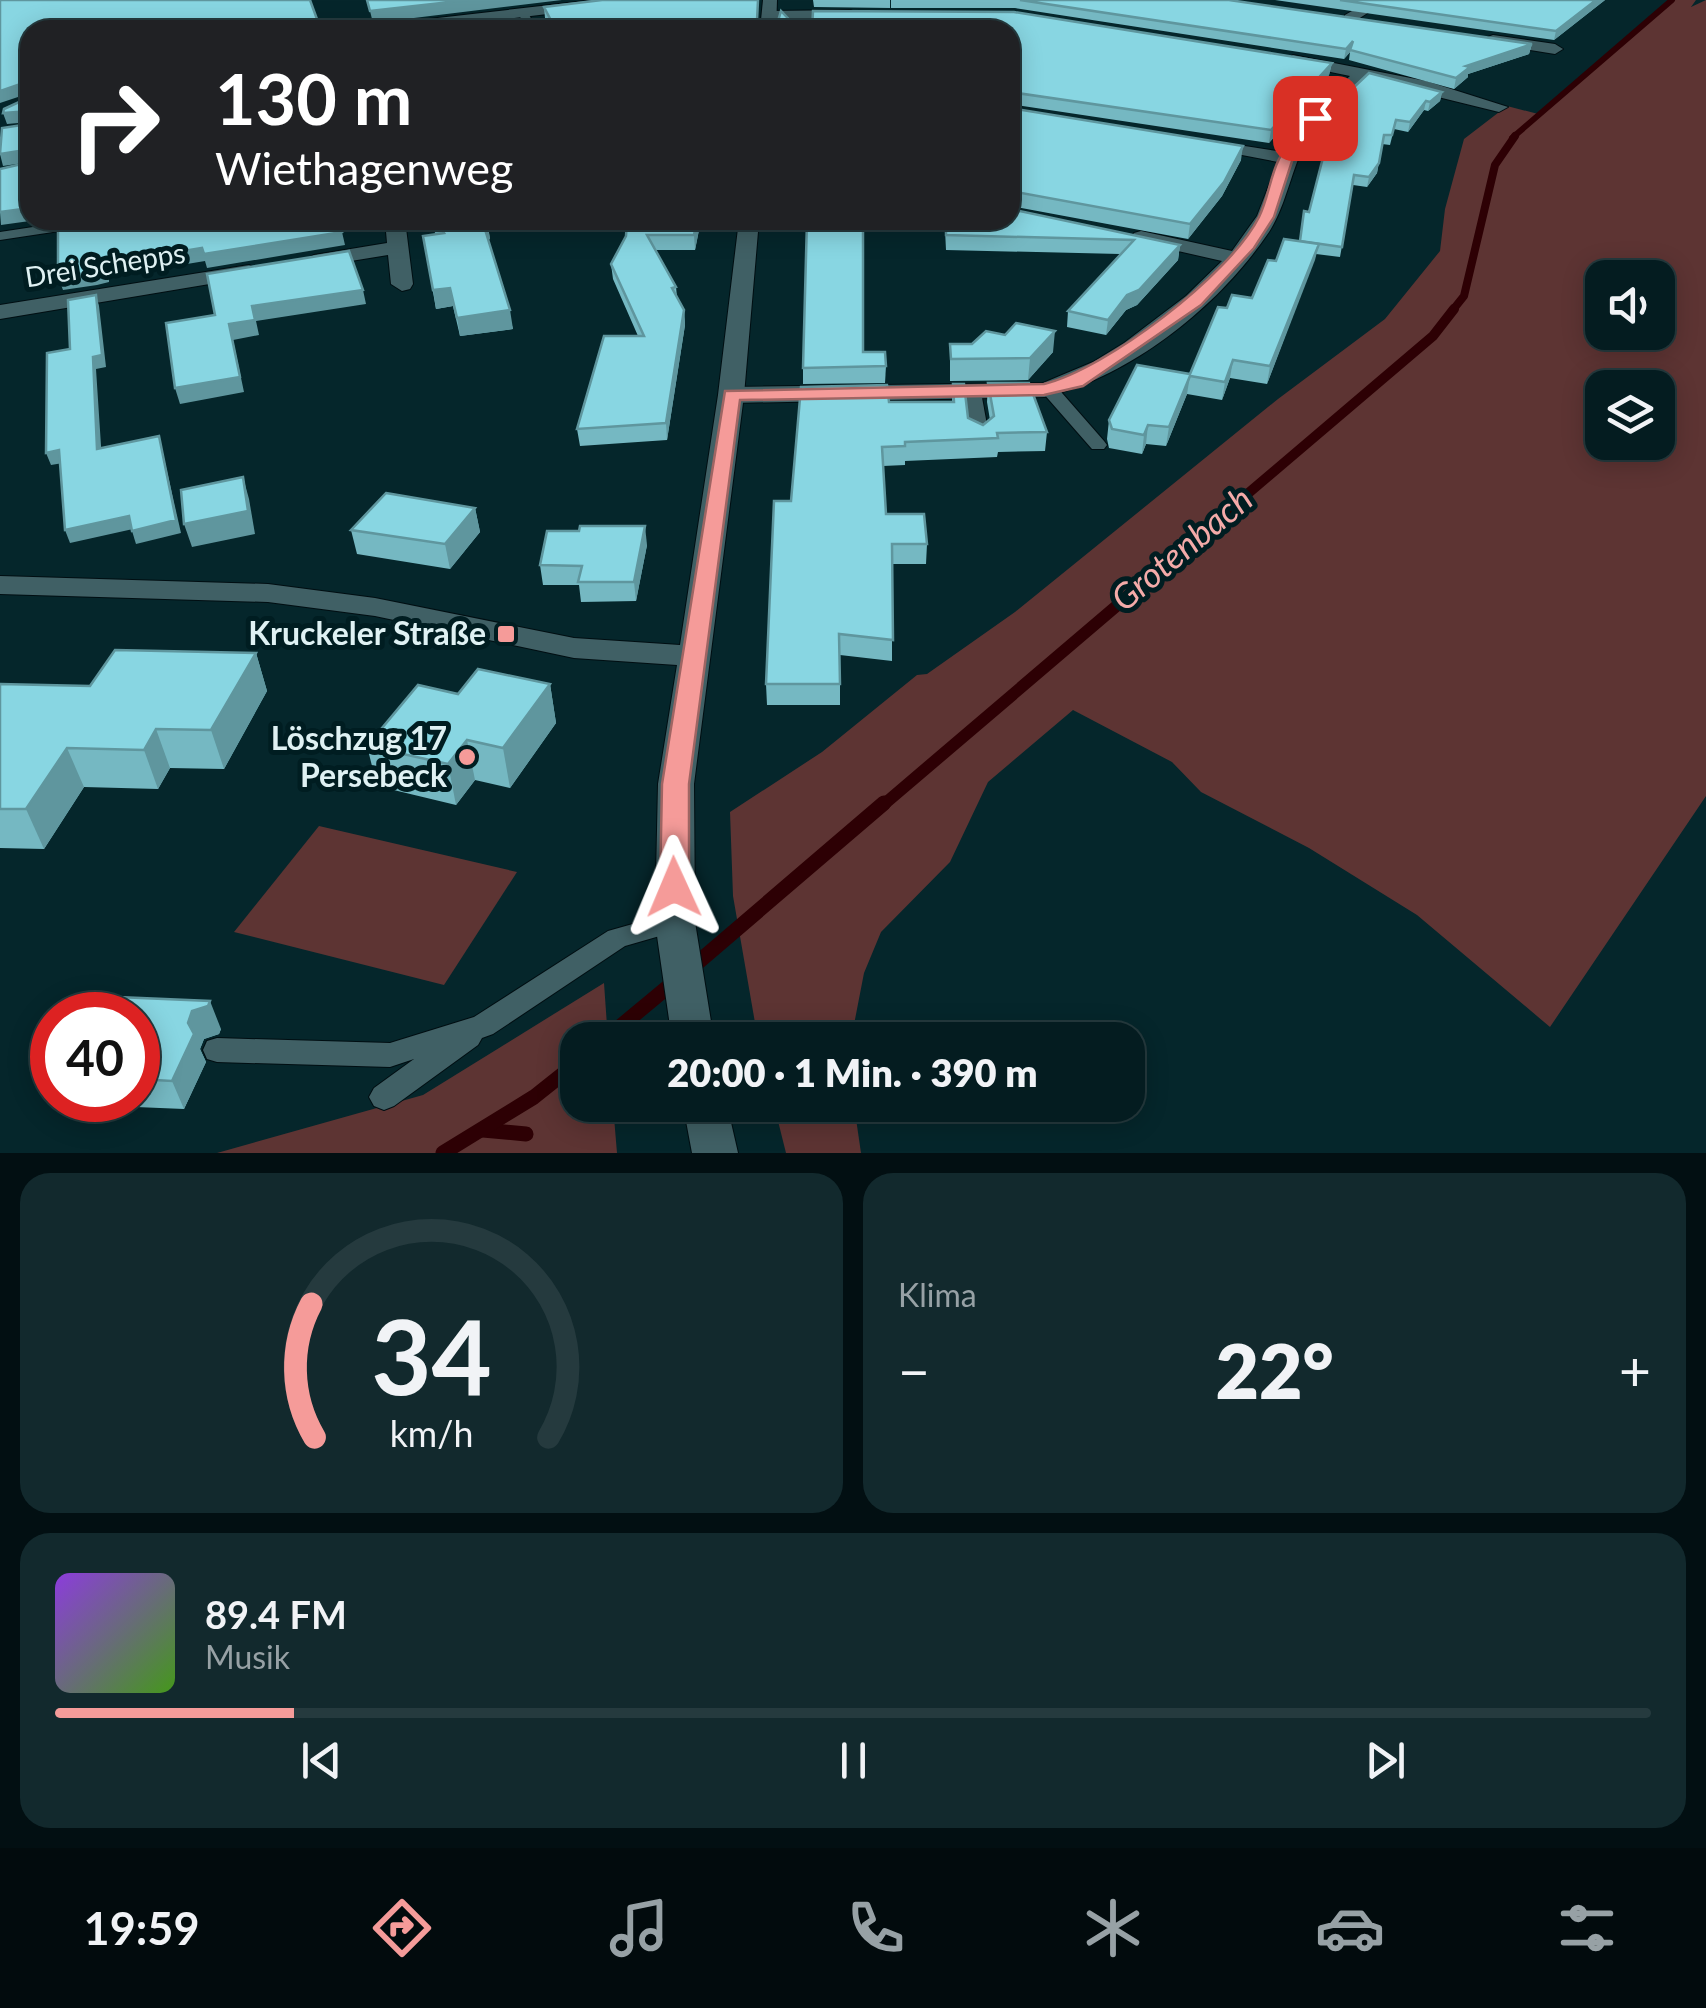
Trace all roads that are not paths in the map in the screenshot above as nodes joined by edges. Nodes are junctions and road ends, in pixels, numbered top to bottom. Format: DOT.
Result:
graph roads {
  1 [pos="630,0"];
  2 [pos="1381,0"];
  3 [pos="528,8"];
  4 [pos="875,14"];
  5 [pos="769,15"];
  6 [pos="1333,16"];
  7 [pos="1350,18"];
  8 [pos="445,20"];
  9 [pos="1383,23"];
  10 [pos="1468,36"];
  11 [pos="1555,49"];
  12 [pos="1282,58"];
  13 [pos="1363,72"];
  14 [pos="1500,107"];
  15 [pos="1181,138"];
  16 [pos="1286,158"];
  17 [pos="40,230"];
  18 [pos="396,230"];
  19 [pos="748,230"];
  20 [pos="1124,234"];
  21 [pos="0,236"];
  22 [pos="398,247"];
  23 [pos="1236,258"];
  24 [pos="402,284"];
  25 [pos="0,312"];
  26 [pos="1050,389"];
  27 [pos="973,392"];
  28 [pos="731,395"];
  29 [pos="980,436"];
  30 [pos="1098,444"];
  31 [pos="0,585"];
  32 [pos="693,656"];
  33 [pos="676,932"];
  34 [pos="690,1022"];
  35 [pos="483,1026"];
  36 [pos="217,1050"];
  37 [pos="384,1097"];
  38 [pos="708,1122"];
  39 [pos="714,1153"];
  1 -- 3 [label="street"];
  2 -- 7 [label="street"];
  3 -- 8 [label="street"];
  4 -- 5 [label="street"];
  6 -- 7 [label="street"];
  7 -- 9 [label="street"];
  10 -- 11 [label="street"];
  12 -- 13 [label="street"];
  13 -- 14 [label="street"];
  13 -- 16 [label="street"];
  15 -- 16 [label="street"];
  16 -- 23 [label="street"];
  17 -- 21 [label="lane"];
  18 -- 22 [label="street"];
  19 -- 28 [label="street"];
  20 -- 23 [label="street"];
  22 -- 24 [label="street"];
  22 -- 25 [label="street, Drei Schepps"];
  23 -- 26 [label="street"];
  26 -- 27 [label="street"];
  26 -- 30 [label="lane"];
  27 -- 28 [label="street"];
  27 -- 29 [label="lane"];
  28 -- 32 [label="street"];
  31 -- 32 [label="street"];
  32 -- 33 [label="street"];
  33 -- 34 [label="street"];
  33 -- 35 [label="lane"];
  35 -- 36 [label="lane"];
  35 -- 37 [label="lane"];
  38 -- 39 [label="street"];
}
